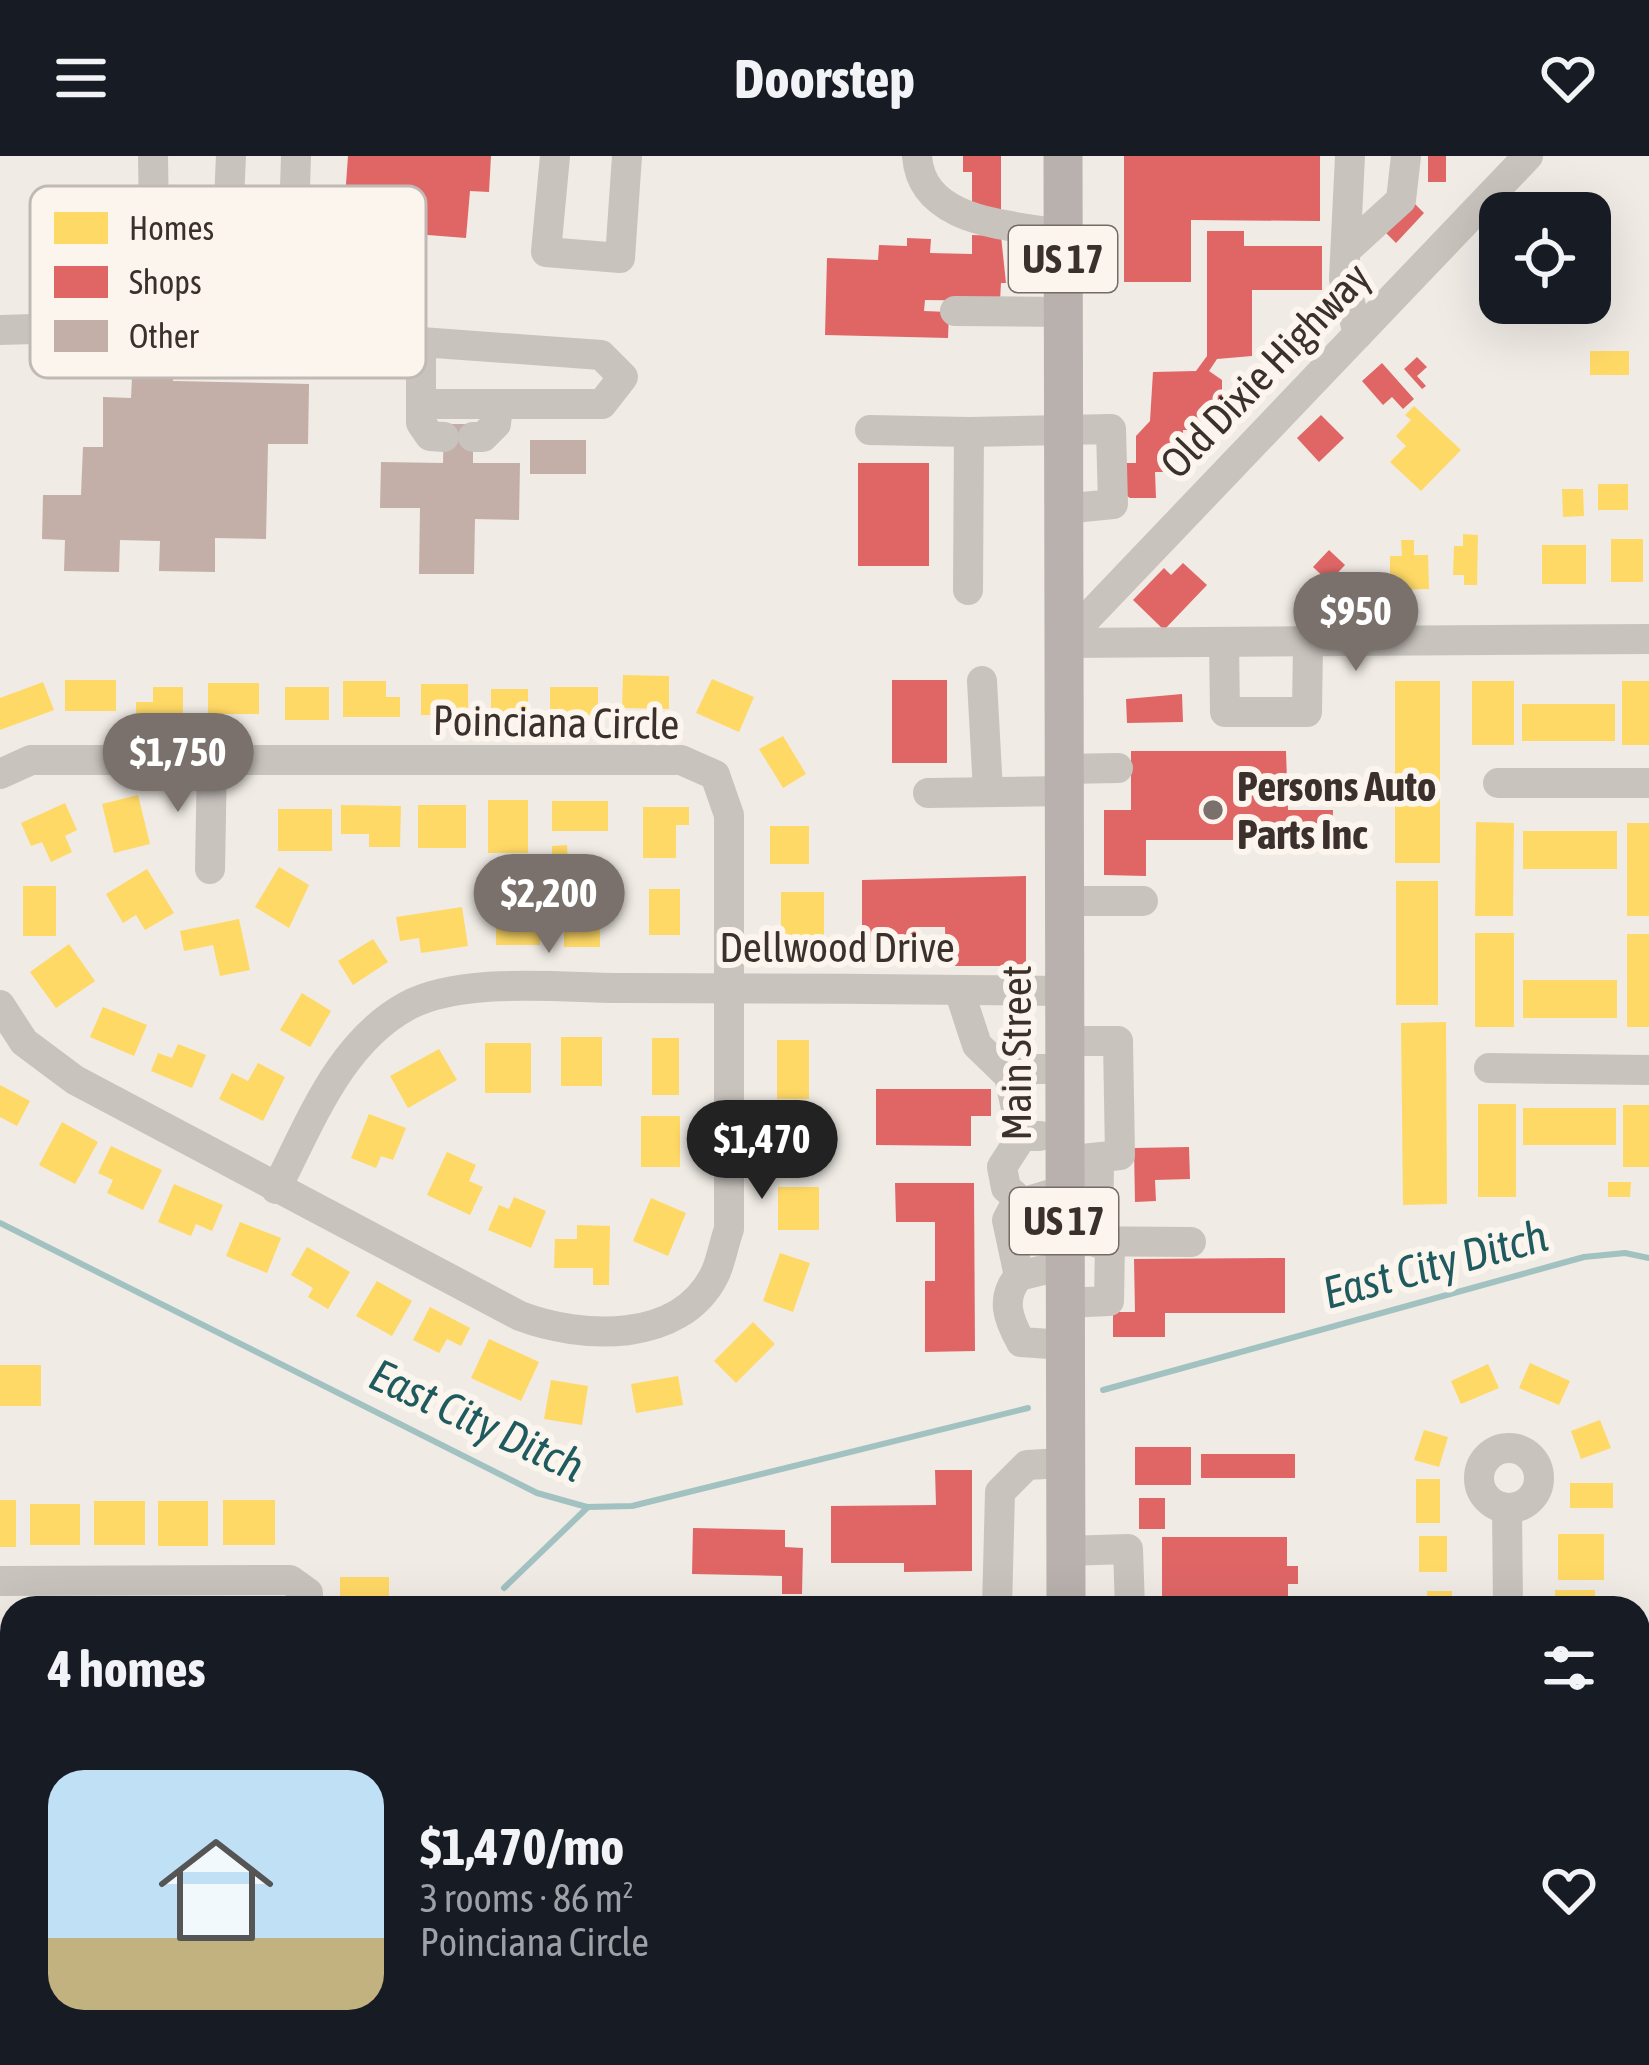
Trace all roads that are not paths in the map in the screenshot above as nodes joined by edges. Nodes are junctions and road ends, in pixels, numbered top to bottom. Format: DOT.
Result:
graph roads {
  1 [pos="153,156"];
  2 [pos="231,156"];
  3 [pos="296,156"];
  4 [pos="555,156"];
  5 [pos="627,156"];
  6 [pos="917,156"];
  7 [pos="1063,156"];
  8 [pos="1350,156"];
  9 [pos="1406,156"];
  10 [pos="1528,156"];
  11 [pos="153,186"];
  12 [pos="230,186"];
  13 [pos="295,186"];
  14 [pos="1063,236"];
  15 [pos="1346,250"];
  16 [pos="955,311"];
  17 [pos="1063,313"];
  18 [pos="30,329"];
  19 [pos="0,330"];
  20 [pos="1358,334"];
  21 [pos="426,342"];
  22 [pos="421,378"];
  23 [pos="421,404"];
  24 [pos="498,404"];
  25 [pos="870,430"];
  26 [pos="1063,431"];
  27 [pos="968,432"];
  28 [pos="968,590"];
  29 [pos="1649,640"];
  30 [pos="1224,642"];
  31 [pos="1308,642"];
  32 [pos="1063,643"];
  33 [pos="982,680"];
  34 [pos="212,761"];
  35 [pos="1118,768"];
  36 [pos="0,774"];
  37 [pos="1064,780"];
  38 [pos="1649,783"];
  39 [pos="1498,784"];
  40 [pos="988,791"];
  41 [pos="928,793"];
  42 [pos="210,869"];
  43 [pos="1143,901"];
  44 [pos="1064,902"];
  45 [pos="728,988"];
  46 [pos="959,990"];
  47 [pos="1065,991"];
  48 [pos="0,1005"];
  49 [pos="1065,1061"];
  50 [pos="1489,1068"];
  51 [pos="1649,1070"];
  52 [pos="1009,1076"];
  53 [pos="1022,1136"];
  54 [pos="1073,1162"];
  55 [pos="276,1190"];
  56 [pos="1021,1201"];
  57 [pos="1191,1242"];
  58 [pos="1080,1259"];
  59 [pos="1019,1276"];
  60 [pos="1064,1345"];
  61 [pos="1064,1462"];
  62 [pos="1507,1508"];
  63 [pos="1065,1552"];
  64 [pos="0,1581"];
  65 [pos="109,1594"];
  66 [pos="308,1596"];
  67 [pos="997,1596"];
  68 [pos="1066,1596"];
  69 [pos="1130,1596"];
  70 [pos="1508,1596"];
  1 -- 11 [label="street"];
  2 -- 12 [label="street"];
  3 -- 13 [label="street"];
  4 -- 5 [label="street"];
  6 -- 14 [label="street"];
  7 -- 14 [label="main road, US 17"];
  8 -- 15 [label="street"];
  9 -- 15 [label="street"];
  10 -- 20 [label="street, Old Dixie Highway"];
  14 -- 17 [label="main road, US 17"];
  15 -- 20 [label="street"];
  16 -- 17 [label="street"];
  17 -- 26 [label="main road, US 17"];
  18 -- 19 [label="street"];
  20 -- 32 [label="street, Old Dixie Highway"];
  21 -- 24 [label="street"];
  22 -- 23 [label="street"];
  23 -- 24 [label="street"];
  23 -- 24 [label="street"];
  25 -- 27 [label="street"];
  26 -- 27 [label="street"];
  26 -- 32 [label="main road, US 17"];
  27 -- 28 [label="street"];
  29 -- 31 [label="street"];
  30 -- 31 [label="street"];
  30 -- 31 [label="street"];
  30 -- 32 [label="street"];
  32 -- 37 [label="main road, Main Street / US 17"];
  33 -- 40 [label="street"];
  34 -- 36 [label="street, Poinciana Circle"];
  34 -- 42 [label="street"];
  34 -- 45 [label="street, Poinciana Circle"];
  35 -- 37 [label="street"];
  37 -- 40 [label="street"];
  37 -- 44 [label="main road, Main Street / US 17"];
  38 -- 39 [label="street"];
  40 -- 41 [label="street"];
  43 -- 44 [label="street"];
  44 -- 47 [label="main road, Main Street / US 17"];
  45 -- 46 [label="street, Dellwood Drive"];
  45 -- 55 [label="street, Dellwood Drive"];
  45 -- 55 [label="street, Poinciana Circle"];
  46 -- 47 [label="street, Dellwood Drive"];
  46 -- 52 [label="street"];
  47 -- 49 [label="main road, Main Street / US 17"];
  48 -- 55 [label="street, Poinciana Circle"];
  49 -- 52 [label="street"];
  49 -- 54 [label="main road, Main Street / US 17"];
  49 -- 54 [label="street"];
  50 -- 51 [label="street"];
  52 -- 53 [label="street"];
  53 -- 54 [label="street"];
  53 -- 56 [label="street"];
  54 -- 56 [label="street"];
  54 -- 58 [label="main road, Main Street / US 17"];
  56 -- 59 [label="street"];
  57 -- 58 [label="street"];
  58 -- 59 [label="street"];
  58 -- 60 [label="main road, Main Street / US 17"];
  59 -- 60 [label="street"];
  60 -- 61 [label="main road, Main Street / US 17"];
  61 -- 63 [label="main road, Main Street / US 17"];
  61 -- 67 [label="street"];
  62 -- 70 [label="street"];
  63 -- 68 [label="main road, Main Street / US 17"];
  63 -- 69 [label="street"];
  64 -- 65 [label="street"];
  65 -- 66 [label="street"];
}
